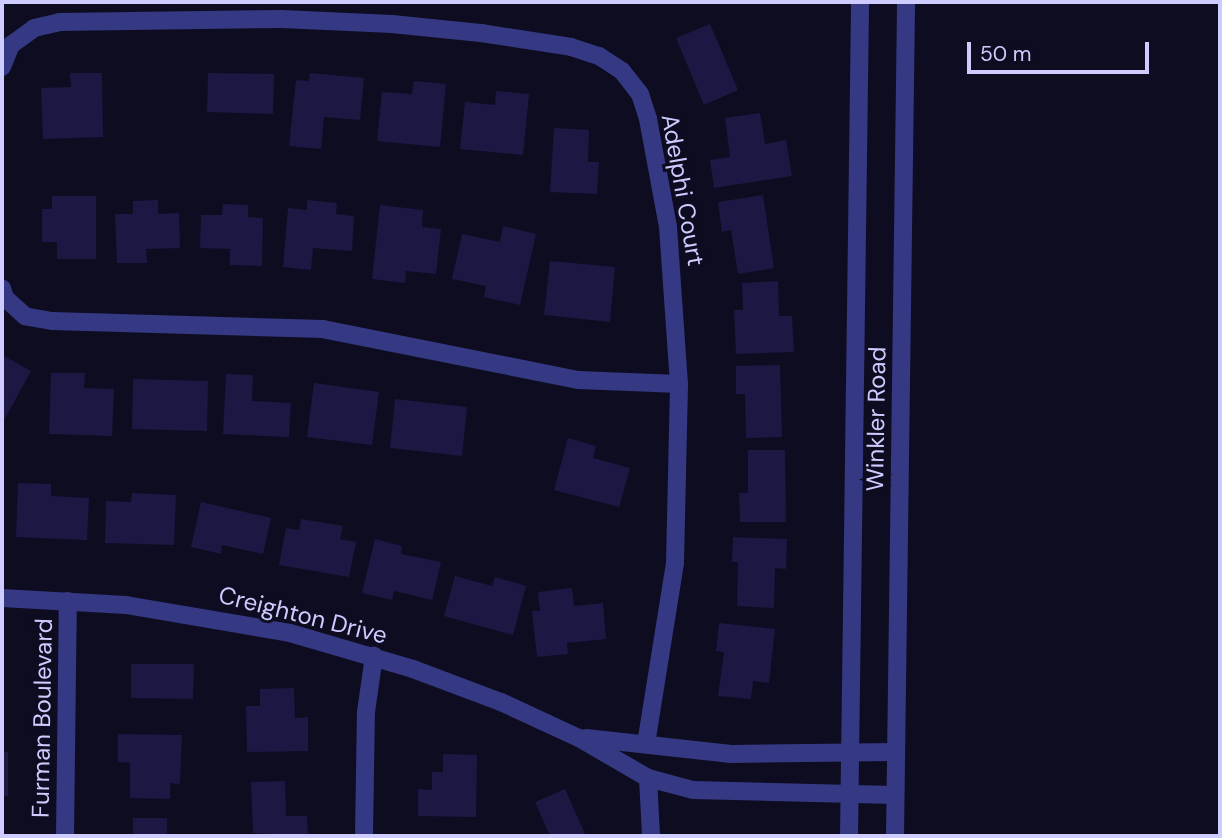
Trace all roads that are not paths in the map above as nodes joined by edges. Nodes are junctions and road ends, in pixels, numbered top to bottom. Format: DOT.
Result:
graph roads {
  1 [pos="860,2"];
  2 [pos="906,2"];
  3 [pos="2,67"];
  4 [pos="2,288"];
  5 [pos="679,384"];
  6 [pos="2,598"];
  7 [pos="68,601"];
  8 [pos="374,656"];
  9 [pos="579,738"];
  10 [pos="646,744"];
  11 [pos="850,751"];
  12 [pos="897,752"];
  13 [pos="648,778"];
  14 [pos="850,794"];
  15 [pos="895,795"];
  16 [pos="65,836"];
  17 [pos="364,836"];
  18 [pos="651,836"];
  19 [pos="849,836"];
  20 [pos="895,836"];
  1 -- 11 [label="street, Winkler Road"];
  2 -- 12 [label="street, Winkler Road"];
  3 -- 5 [label="street, Adelphi Court"];
  4 -- 5 [label="street"];
  5 -- 10 [label="street, Adelphi Court"];
  6 -- 7 [label="street, Creighton Drive"];
  7 -- 8 [label="street, Creighton Drive"];
  7 -- 16 [label="street, Furman Boulevard"];
  8 -- 9 [label="street, Creighton Drive"];
  8 -- 17 [label="street"];
  9 -- 10 [label="street, Creighton Drive"];
  9 -- 13 [label="street, Creighton Drive"];
  10 -- 11 [label="street, Creighton Drive"];
  11 -- 12 [label="street, Creighton Drive"];
  11 -- 14 [label="street, Winkler Road"];
  12 -- 15 [label="street, Winkler Road"];
  13 -- 14 [label="street, Creighton Drive"];
  13 -- 18 [label="street"];
  14 -- 15 [label="street, Creighton Drive"];
  14 -- 19 [label="street, Winkler Road"];
  15 -- 20 [label="street, Winkler Road"];
}
